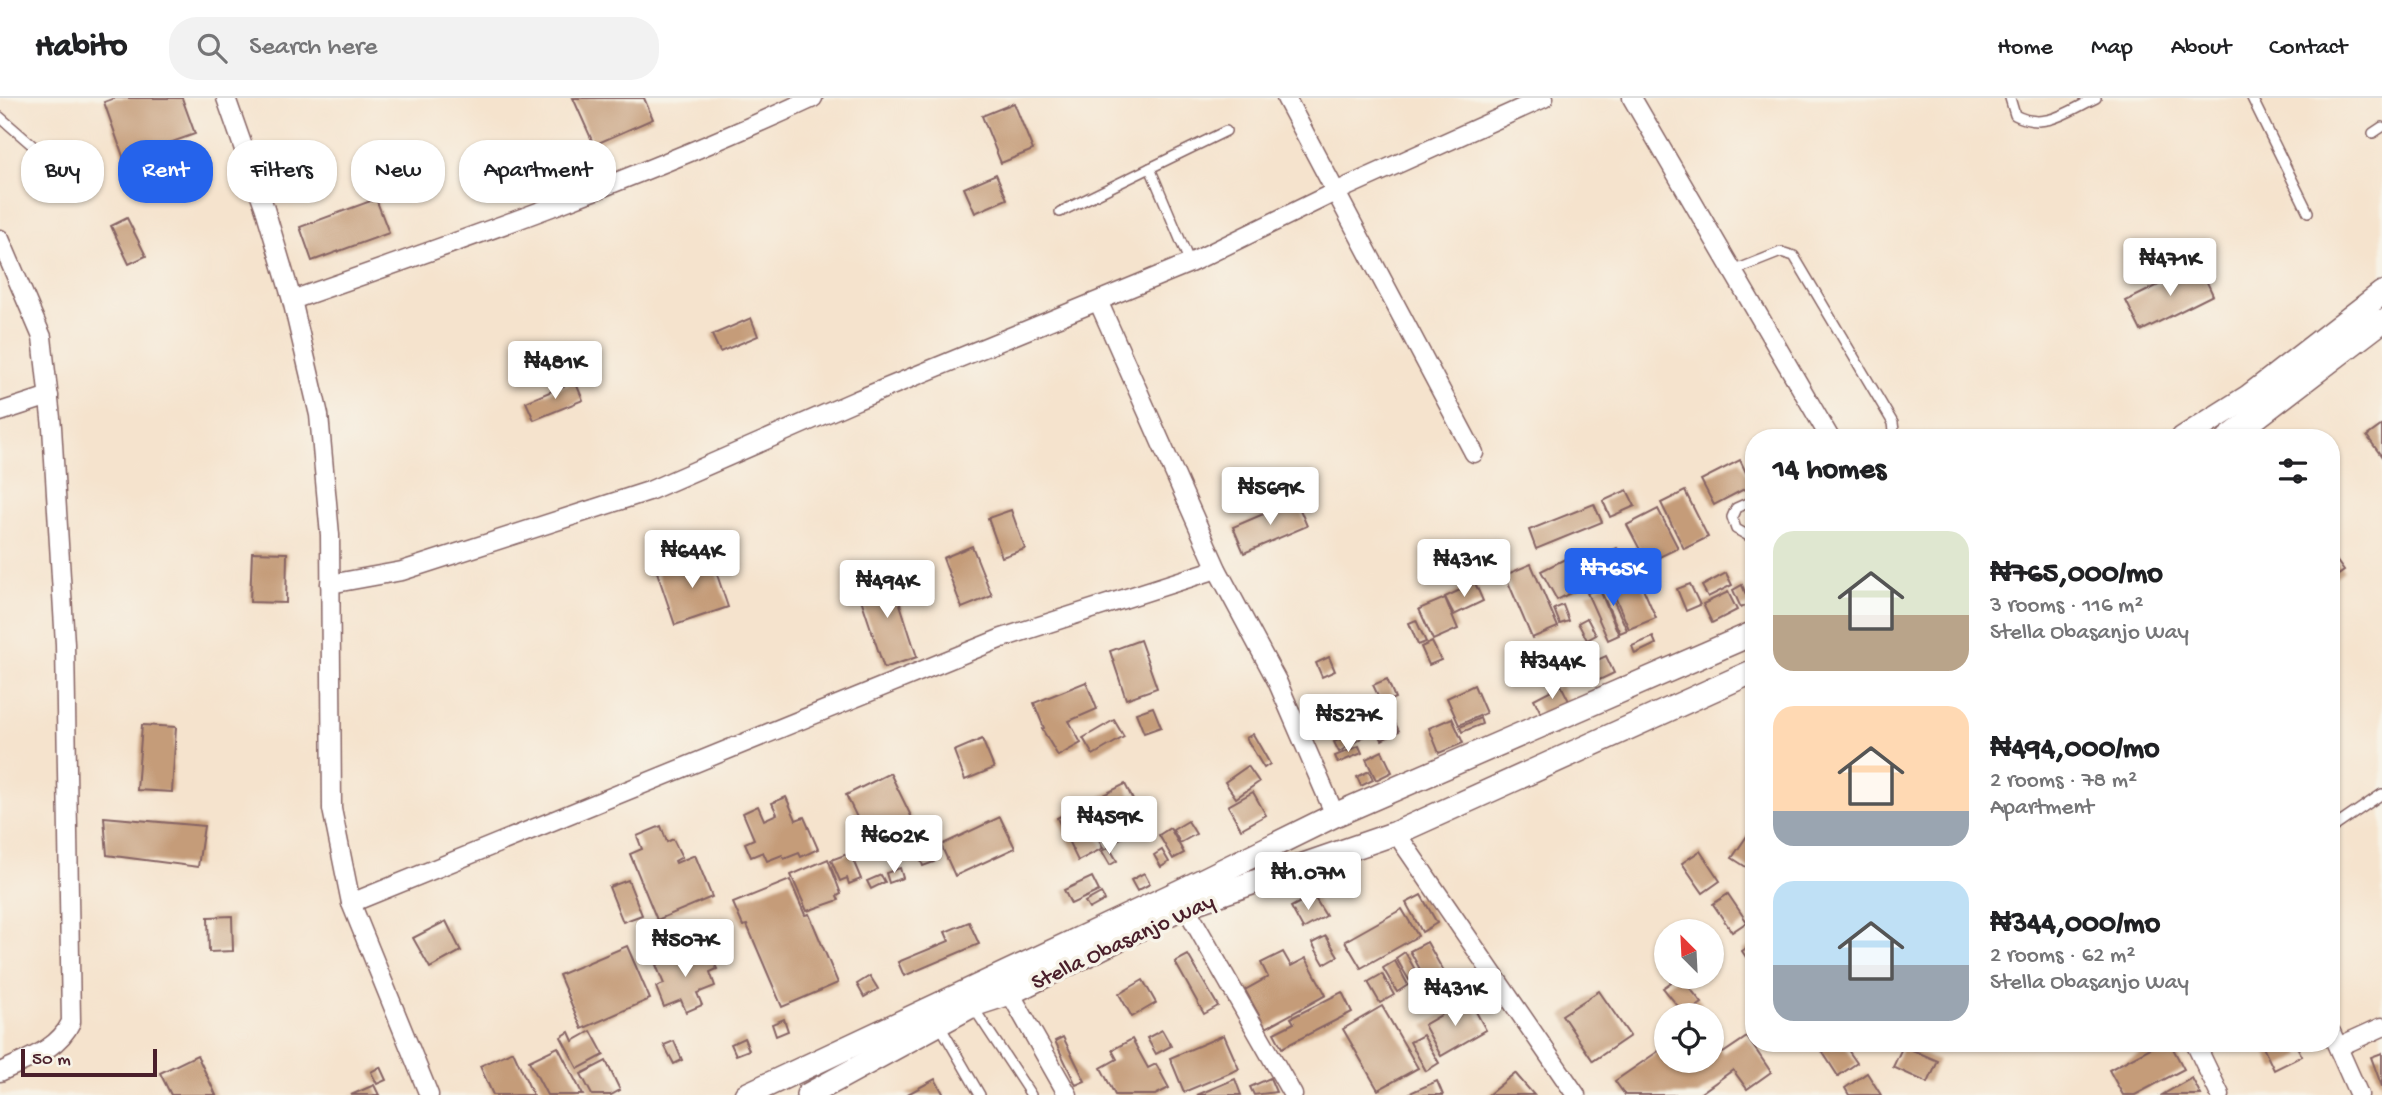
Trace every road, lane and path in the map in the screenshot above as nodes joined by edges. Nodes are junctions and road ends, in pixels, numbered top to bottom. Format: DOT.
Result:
graph roads {
  1 [pos="226,98"];
  2 [pos="813,98"];
  3 [pos="1286,98"];
  4 [pos="1544,98"];
  5 [pos="1632,98"];
  6 [pos="2010,98"];
  7 [pos="2096,98"];
  8 [pos="2252,98"];
  9 [pos="0,117"];
  10 [pos="1226,131"];
  11 [pos="26,140"];
  12 [pos="1150,168"];
  13 [pos="1333,193"];
  14 [pos="1060,212"];
  15 [pos="2308,212"];
  16 [pos="0,239"];
  17 [pos="1190,264"];
  18 [pos="1733,271"];
  19 [pos="2382,293"];
  20 [pos="292,300"];
  21 [pos="1100,303"];
  22 [pos="2382,321"];
  23 [pos="48,396"];
  24 [pos="0,412"];
  25 [pos="1825,429"];
  26 [pos="1894,429"];
  27 [pos="2197,429"];
  28 [pos="2241,429"];
  29 [pos="1474,453"];
  30 [pos="1745,504"];
  31 [pos="1745,536"];
  32 [pos="1217,569"];
  33 [pos="331,584"];
  34 [pos="1745,637"];
  35 [pos="1745,675"];
  36 [pos="2382,794"];
  37 [pos="1335,815"];
  38 [pos="2340,823"];
  39 [pos="1396,833"];
  40 [pos="351,903"];
  41 [pos="1185,906"];
  42 [pos="1010,992"];
  43 [pos="954,1010"];
  44 [pos="2382,1027"];
  45 [pos="2340,1038"];
  46 [pos="2199,1052"];
  47 [pos="2339,1052"];
  48 [pos="0,1072"];
  49 [pos="819,1093"];
  50 [pos="429,1095"];
  51 [pos="746,1095"];
  52 [pos="981,1095"];
  53 [pos="1031,1095"];
  54 [pos="1068,1095"];
  55 [pos="1293,1095"];
  56 [pos="1576,1095"];
  57 [pos="2220,1095"];
  58 [pos="2359,1095"];
  1 -- 20 [label="street"];
  2 -- 20 [label="street"];
  3 -- 13 [label="street"];
  4 -- 13 [label="street"];
  5 -- 18 [label="street"];
  6 -- 7 [label="lane"];
  8 -- 15 [label="lane"];
  9 -- 11 [label="lane"];
  10 -- 12 [label="lane"];
  12 -- 14 [label="lane"];
  12 -- 17 [label="lane"];
  13 -- 17 [label="street"];
  13 -- 29 [label="street"];
  16 -- 23 [label="street"];
  17 -- 21 [label="street"];
  18 -- 25 [label="street"];
  18 -- 26 [label="lane"];
  19 -- 27 [label="street"];
  20 -- 33 [label="street"];
  21 -- 32 [label="street"];
  21 -- 33 [label="street"];
  22 -- 28 [label="street"];
  23 -- 24 [label="street"];
  23 -- 48 [label="street"];
  30 -- 31 [label="lane"];
  32 -- 37 [label="street"];
  32 -- 40 [label="street"];
  33 -- 40 [label="street"];
  34 -- 37 [label="street"];
  35 -- 39 [label="street, Stella Obasanjo Way"];
  36 -- 38 [label="lane"];
  37 -- 43 [label="street"];
  39 -- 41 [label="street, Stella Obasanjo Way"];
  39 -- 56 [label="street"];
  40 -- 50 [label="street"];
  41 -- 42 [label="street, Stella Obasanjo Way"];
  41 -- 55 [label="street"];
  42 -- 43 [label="street, Stella Obasanjo Way"];
  42 -- 54 [label="street"];
  43 -- 49 [label="street, Stella Obasanjo Way"];
  43 -- 51 [label="street"];
  43 -- 52 [label="lane"];
  43 -- 53 [label="lane"];
  44 -- 45 [label="street"];
  46 -- 57 [label="street"];
  47 -- 58 [label="street"];
}
